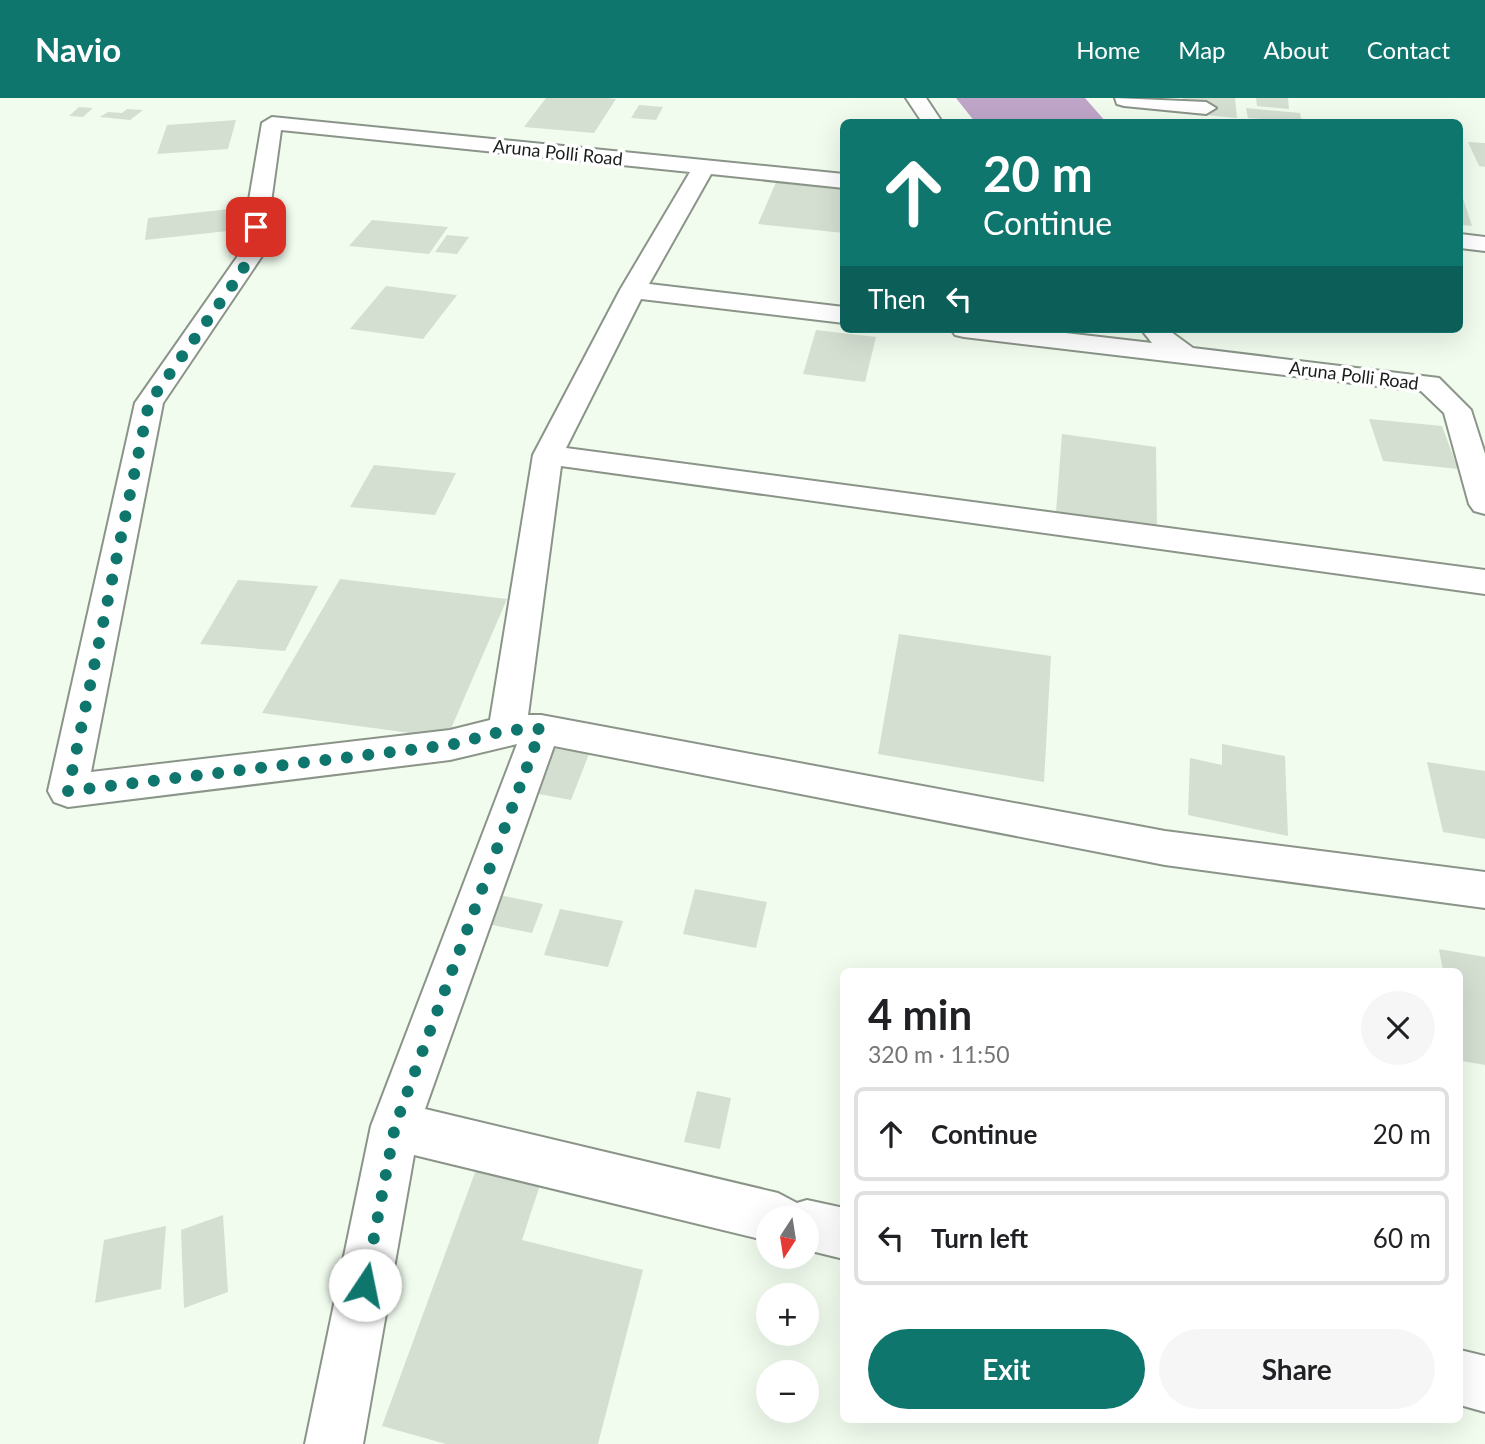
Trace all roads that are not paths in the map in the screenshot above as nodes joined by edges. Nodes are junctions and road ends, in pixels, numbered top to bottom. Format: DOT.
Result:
graph roads {
  1 [pos="916,98"];
  2 [pos="1124,99"];
  3 [pos="1206,108"];
  4 [pos="930,119"];
  5 [pos="1141,119"];
  6 [pos="704,167"];
  7 [pos="840,181"];
  8 [pos="1463,242"];
  9 [pos="1485,244"];
  10 [pos="633,290"];
  11 [pos="840,315"];
  12 [pos="998,333"];
  13 [pos="1155,333"];
  14 [pos="1186,355"];
  15 [pos="548,455"];
  16 [pos="1485,504"];
  17 [pos="1485,582"];
  18 [pos="524,729"];
  19 [pos="1485,890"];
  20 [pos="395,1126"];
  21 [pos="756,1213"];
  22 [pos="819,1228"];
  23 [pos="840,1233"];
  24 [pos="1463,1379"];
  25 [pos="1485,1384"];
  26 [pos="334,1444"];
  1 -- 4 [label="street"];
  2 -- 3 [label="street"];
  2 -- 5 [label="street"];
  6 -- 7 [label="street, Aruna Polli Road"];
  6 -- 10 [label="street"];
  6 -- 18 [label="street, Aruna Polli Road"];
  8 -- 9 [label="street"];
  10 -- 11 [label="street"];
  10 -- 15 [label="street"];
  12 -- 14 [label="street"];
  13 -- 14 [label="street, Aruna Polli Road"];
  14 -- 16 [label="street, Aruna Polli Road"];
  15 -- 17 [label="street"];
  15 -- 18 [label="street"];
  18 -- 19 [label="street"];
  18 -- 20 [label="street"];
  20 -- 21 [label="street"];
  20 -- 26 [label="street"];
  22 -- 23 [label="street"];
  24 -- 25 [label="street"];
}
